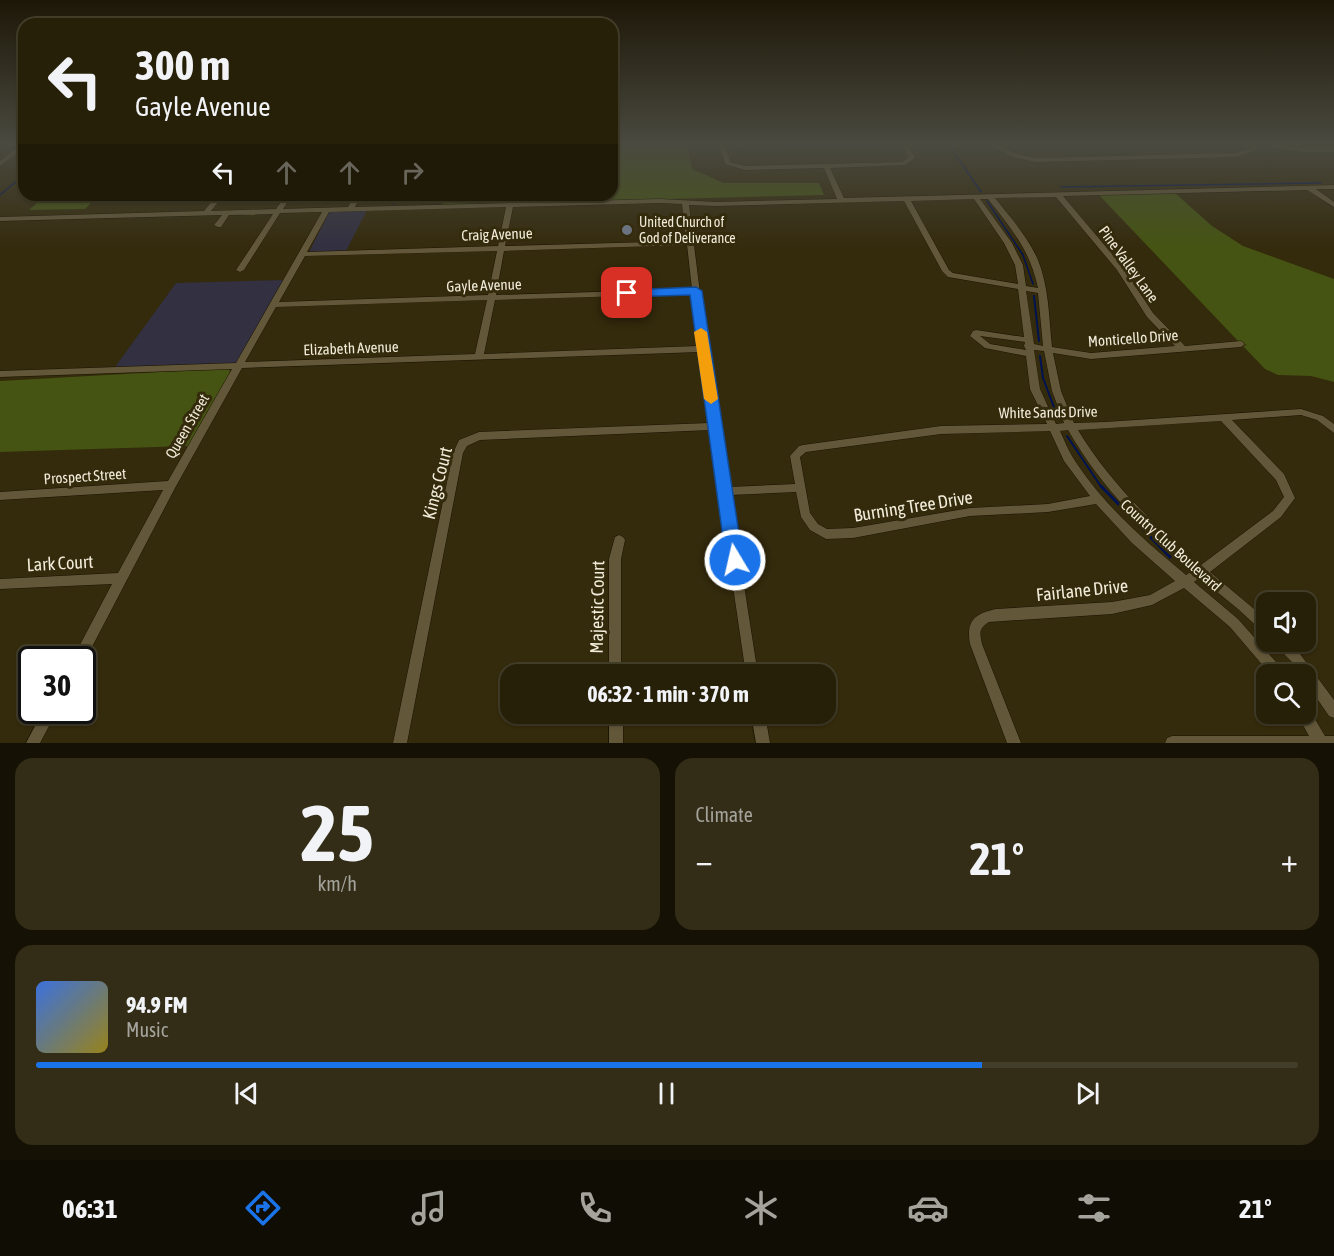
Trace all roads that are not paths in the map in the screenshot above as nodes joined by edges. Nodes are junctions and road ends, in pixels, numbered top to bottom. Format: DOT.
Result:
graph roads {
  1 [pos="832,180"];
  2 [pos="1334,187"];
  3 [pos="1310,188"];
  4 [pos="1057,194"];
  5 [pos="975,196"];
  6 [pos="990,196"];
  7 [pos="906,198"];
  8 [pos="841,200"];
  9 [pos="215,201"];
  10 [pos="285,201"];
  11 [pos="355,201"];
  12 [pos="685,203"];
  13 [pos="510,205"];
  14 [pos="1334,205"];
  15 [pos="351,209"];
  16 [pos="327,210"];
  17 [pos="279,211"];
  18 [pos="207,212"];
  19 [pos="228,212"];
  20 [pos="0,219"];
  21 [pos="218,225"];
  22 [pos="690,243"];
  23 [pos="501,248"];
  24 [pos="305,254"];
  25 [pos="240,270"];
  26 [pos="1023,288"];
  27 [pos="696,291"];
  28 [pos="1042,291"];
  29 [pos="491,298"];
  30 [pos="274,306"];
  31 [pos="1241,344"];
  32 [pos="1028,346"];
  33 [pos="1182,348"];
  34 [pos="703,349"];
  35 [pos="1048,350"];
  36 [pos="479,357"];
  37 [pos="240,365"];
  38 [pos="0,374"];
  39 [pos="1225,419"];
  40 [pos="715,426"];
  41 [pos="1051,427"];
  42 [pos="1071,427"];
  43 [pos="1334,429"];
  44 [pos="171,485"];
  45 [pos="799,488"];
  46 [pos="724,491"];
  47 [pos="0,496"];
  48 [pos="1098,499"];
  49 [pos="619,540"];
  50 [pos="1201,572"];
  51 [pos="121,578"];
  52 [pos="1185,583"];
  53 [pos="0,584"];
  54 [pos="1256,616"];
  55 [pos="85,646"];
  56 [pos="1290,652"];
  57 [pos="615,664"];
  58 [pos="750,664"];
  59 [pos="1269,664"];
  60 [pos="1334,711"];
  61 [pos="44,724"];
  62 [pos="616,724"];
  63 [pos="760,724"];
  64 [pos="1310,724"];
  65 [pos="33,743"];
  66 [pos="400,743"];
  67 [pos="616,743"];
  68 [pos="763,743"];
  69 [pos="1014,743"];
  70 [pos="1172,743"];
  71 [pos="1179,743"];
  72 [pos="1321,743"];
  73 [pos="1334,743"];
  1 -- 8 [label="street"];
  2 -- 3 [label="street"];
  3 -- 4 [label="street"];
  3 -- 14 [label="street"];
  4 -- 6 [label="street"];
  4 -- 33 [label="street, Pine Valley Lane"];
  5 -- 6 [label="street"];
  5 -- 7 [label="street"];
  5 -- 26 [label="street, Country Club Boulevard"];
  6 -- 28 [label="street, Country Club Boulevard"];
  7 -- 8 [label="street"];
  7 -- 26 [label="street"];
  8 -- 12 [label="street"];
  9 -- 18 [label="street"];
  10 -- 17 [label="street"];
  11 -- 15 [label="street"];
  12 -- 13 [label="street"];
  12 -- 22 [label="street"];
  13 -- 15 [label="street"];
  13 -- 23 [label="street"];
  15 -- 16 [label="street"];
  16 -- 17 [label="street"];
  16 -- 24 [label="street, Queen Street"];
  17 -- 19 [label="street"];
  17 -- 25 [label="street"];
  18 -- 19 [label="street"];
  18 -- 20 [label="street"];
  19 -- 21 [label="street"];
  22 -- 23 [label="street, Craig Avenue"];
  22 -- 27 [label="street"];
  23 -- 24 [label="street, Craig Avenue"];
  23 -- 29 [label="street"];
  24 -- 30 [label="street, Queen Street"];
  26 -- 28 [label="street"];
  26 -- 32 [label="street, Country Club Boulevard"];
  27 -- 29 [label="street, Gayle Avenue"];
  27 -- 34 [label="street"];
  28 -- 35 [label="street, Country Club Boulevard"];
  29 -- 30 [label="street, Gayle Avenue"];
  29 -- 36 [label="street"];
  30 -- 37 [label="street, Queen Street"];
  31 -- 33 [label="street, Monticello Drive"];
  32 -- 32 [label="street"];
  32 -- 35 [label="street, Monticello Drive"];
  32 -- 41 [label="street, Country Club Boulevard"];
  33 -- 35 [label="street, Monticello Drive"];
  34 -- 36 [label="street, Elizabeth Avenue"];
  34 -- 40 [label="street"];
  35 -- 42 [label="street, Country Club Boulevard"];
  36 -- 37 [label="street, Elizabeth Avenue"];
  37 -- 38 [label="street, Elizabeth Avenue"];
  37 -- 44 [label="street, Queen Street"];
  39 -- 42 [label="street, White Sands Drive"];
  39 -- 43 [label="street, White Sands Drive"];
  39 -- 50 [label="street, Fairlane Drive"];
  40 -- 46 [label="street"];
  40 -- 66 [label="street, Kings Court"];
  41 -- 42 [label="street, White Sands Drive"];
  41 -- 45 [label="street, White Sands Drive"];
  41 -- 48 [label="street, Country Club Boulevard"];
  42 -- 50 [label="street, Country Club Boulevard"];
  44 -- 47 [label="street, Prospect Street"];
  44 -- 51 [label="street, Queen Street"];
  45 -- 46 [label="street"];
  45 -- 48 [label="street, Burning Tree Drive"];
  46 -- 58 [label="street"];
  48 -- 52 [label="street, Country Club Boulevard"];
  49 -- 57 [label="street, Majestic Court"];
  50 -- 52 [label="street, Fairlane Drive"];
  50 -- 54 [label="street, Country Club Boulevard"];
  51 -- 53 [label="street, Lark Court"];
  51 -- 55 [label="street, Queen Street"];
  52 -- 59 [label="street, Country Club Boulevard"];
  52 -- 69 [label="street, Fairlane Drive"];
  56 -- 60 [label="street"];
  61 -- 65 [label="street"];
  62 -- 67 [label="street"];
  63 -- 68 [label="street"];
  64 -- 72 [label="street"];
  70 -- 71 [label="street"];
  71 -- 72 [label="street"];
  72 -- 73 [label="street"];
}
